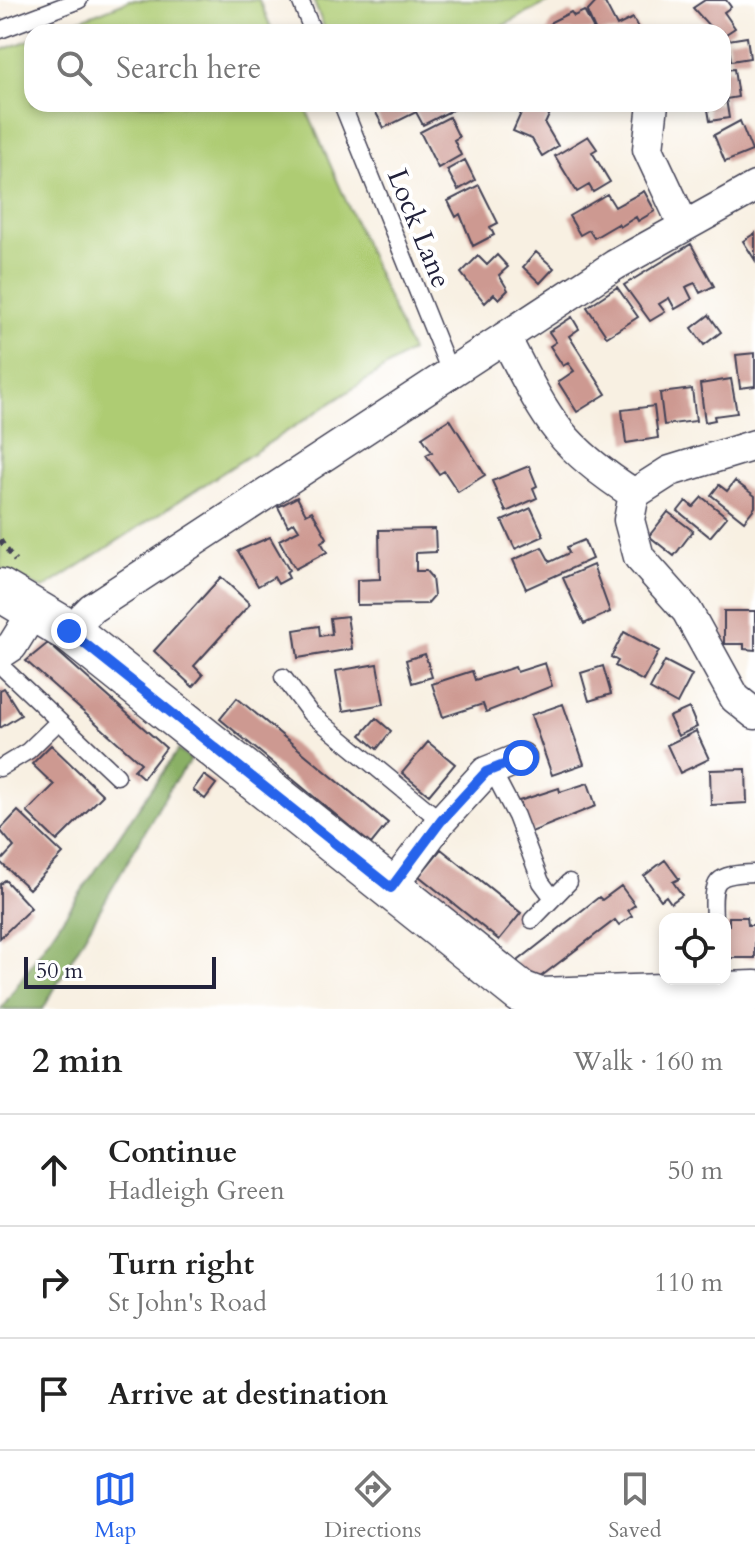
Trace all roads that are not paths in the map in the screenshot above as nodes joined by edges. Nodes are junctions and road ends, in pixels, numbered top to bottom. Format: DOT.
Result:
graph roads {
  1 [pos="79,0"];
  2 [pos="300,0"];
  3 [pos="310,24"];
  4 [pos="0,30"];
  5 [pos="345,112"];
  6 [pos="645,112"];
  7 [pos="755,187"];
  8 [pos="684,226"];
  9 [pos="505,337"];
  10 [pos="450,372"];
  11 [pos="755,445"];
  12 [pos="634,494"];
  13 [pos="35,610"];
  14 [pos="0,654"];
  15 [pos="0,665"];
  16 [pos="283,677"];
  17 [pos="755,714"];
  18 [pos="59,721"];
  19 [pos="521,758"];
  20 [pos="487,762"];
  21 [pos="0,768"];
  22 [pos="117,776"];
  23 [pos="441,821"];
  24 [pos="755,873"];
  25 [pos="569,882"];
  26 [pos="391,888"];
  27 [pos="553,898"];
  28 [pos="714,913"];
  29 [pos="532,920"];
  30 [pos="729,988"];
  31 [pos="535,1006"];
  1 -- 4 [label="lane"];
  2 -- 3 [label="lane"];
  5 -- 10 [label="lane, Lock Lane"];
  6 -- 8 [label="street"];
  7 -- 8 [label="street"];
  8 -- 9 [label="street"];
  9 -- 10 [label="street"];
  9 -- 12 [label="street"];
  10 -- 13 [label="street"];
  11 -- 12 [label="street"];
  12 -- 17 [label="street"];
  13 -- 14 [label="street"];
  13 -- 26 [label="street"];
  15 -- 18 [label="lane"];
  16 -- 23 [label="lane"];
  18 -- 21 [label="lane"];
  18 -- 22 [label="lane"];
  19 -- 20 [label="street"];
  20 -- 23 [label="street"];
  20 -- 27 [label="lane"];
  23 -- 26 [label="street"];
  24 -- 28 [label="lane"];
  25 -- 27 [label="lane"];
  26 -- 31 [label="street"];
  27 -- 29 [label="lane"];
  30 -- 31 [label="street"];
}
